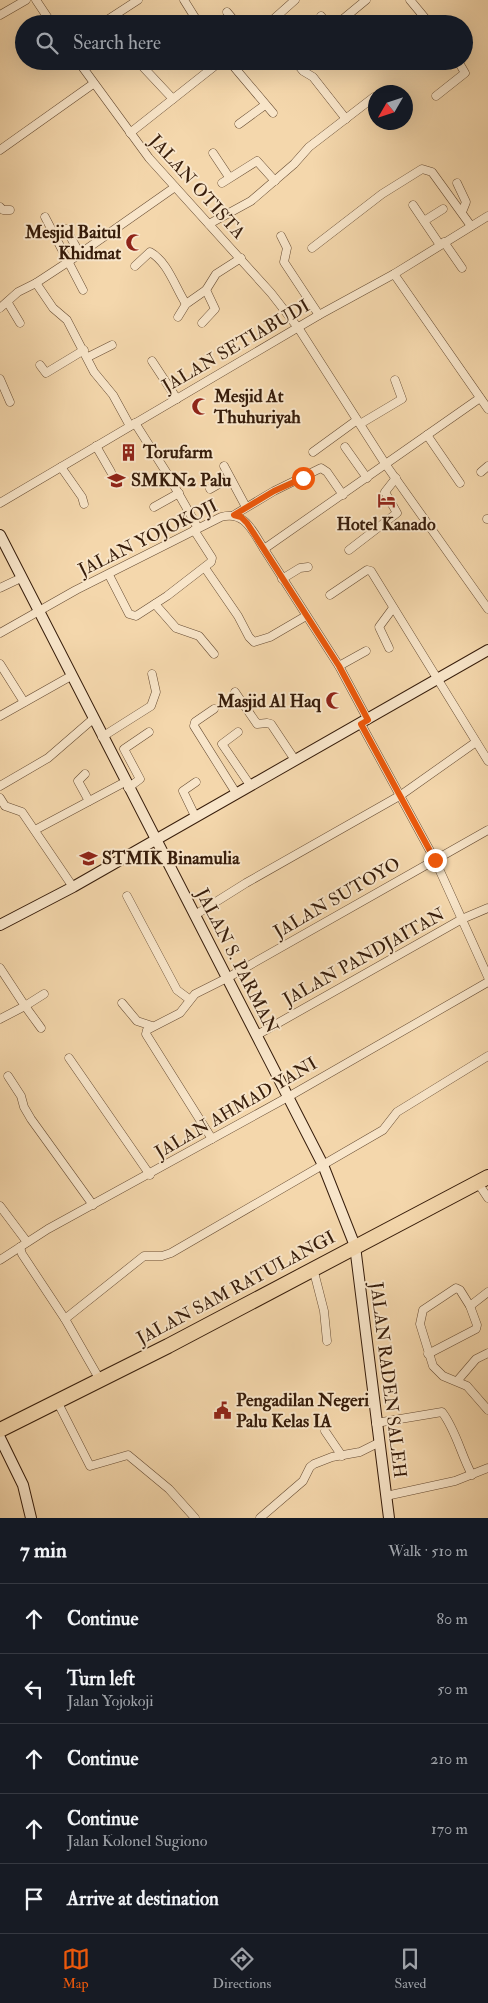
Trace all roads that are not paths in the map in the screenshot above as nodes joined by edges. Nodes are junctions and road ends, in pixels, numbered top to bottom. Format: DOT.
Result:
graph roads {
  1 [pos="26,0"];
  2 [pos="36,0"];
  3 [pos="137,0"];
  4 [pos="194,0"];
  5 [pos="279,0"];
  6 [pos="295,0"];
  7 [pos="366,0"];
  8 [pos="410,0"];
  9 [pos="186,3"];
  10 [pos="286,8"];
  11 [pos="227,12"];
  12 [pos="0,15"];
  13 [pos="46,15"];
  14 [pos="114,15"];
  15 [pos="193,15"];
  16 [pos="230,15"];
  17 [pos="278,15"];
  18 [pos="348,15"];
  19 [pos="422,15"];
  20 [pos="84,70"];
  21 [pos="147,70"];
  22 [pos="210,70"];
  23 [pos="236,70"];
  24 [pos="302,70"];
  25 [pos="464,70"];
  26 [pos="93,84"];
  27 [pos="436,96"];
  28 [pos="173,99"];
  29 [pos="368,102"];
  30 [pos="265,105"];
  31 [pos="273,113"];
  32 [pos="346,118"];
  33 [pos="239,124"];
  34 [pos="130,133"];
  35 [pos="0,150"];
  36 [pos="213,153"];
  37 [pos="229,177"];
  38 [pos="275,181"];
  39 [pos="222,183"];
  40 [pos="457,183"];
  41 [pos="176,186"];
  42 [pos="413,205"];
  43 [pos="0,207"];
  44 [pos="443,209"];
  45 [pos="10,210"];
  46 [pos="462,212"];
  47 [pos="488,216"];
  48 [pos="45,217"];
  49 [pos="424,222"];
  50 [pos="209,224"];
  51 [pos="471,226"];
  52 [pos="66,229"];
  53 [pos="281,236"];
  54 [pos="442,243"];
  55 [pos="312,248"];
  56 [pos="80,254"];
  57 [pos="240,258"];
  58 [pos="68,262"];
  59 [pos="135,266"];
  60 [pos="462,268"];
  61 [pos="394,274"];
  62 [pos="36,283"];
  63 [pos="83,290"];
  64 [pos="206,290"];
  65 [pos="8,303"];
  66 [pos="186,304"];
  67 [pos="0,308"];
  68 [pos="319,315"];
  69 [pos="178,317"];
  70 [pos="20,323"];
  71 [pos="202,323"];
  72 [pos="298,329"];
  73 [pos="112,345"];
  74 [pos="86,354"];
  75 [pos="152,361"];
  76 [pos="40,365"];
  77 [pos="0,379"];
  78 [pos="395,380"];
  79 [pos="480,398"];
  80 [pos="177,399"];
  81 [pos="10,402"];
  82 [pos="488,409"];
  83 [pos="358,422"];
  84 [pos="132,424"];
  85 [pos="427,435"];
  86 [pos="96,446"];
  87 [pos="345,448"];
  88 [pos="313,452"];
  89 [pos="386,465"];
  90 [pos="224,466"];
  91 [pos="488,466"];
  92 [pos="61,467"];
  93 [pos="111,472"];
  94 [pos="481,472"];
  95 [pos="229,478"];
  96 [pos="367,478"];
  97 [pos="396,478"];
  98 [pos="460,483"];
  99 [pos="210,489"];
  100 [pos="179,493"];
  101 [pos="342,495"];
  102 [pos="0,503"];
  103 [pos="84,504"];
  104 [pos="154,507"];
  105 [pos="246,507"];
  106 [pos="234,515"];
  107 [pos="196,529"];
  108 [pos="0,535"];
  109 [pos="264,549"];
  110 [pos="349,550"];
  111 [pos="308,567"];
  112 [pos="206,568"];
  113 [pos="109,574"];
  114 [pos="21,578"];
  115 [pos="282,579"];
  116 [pos="0,588"];
  117 [pos="330,595"];
  118 [pos="155,604"];
  119 [pos="394,608"];
  120 [pos="488,609"];
  121 [pos="39,610"];
  122 [pos="306,616"];
  123 [pos="0,633"];
  124 [pos="389,648"];
  125 [pos="488,650"];
  126 [pos="366,651"];
  127 [pos="214,654"];
  128 [pos="0,664"];
  129 [pos="339,666"];
  130 [pos="152,674"];
  131 [pos="71,676"];
  132 [pos="436,680"];
  133 [pos="235,692"];
  134 [pos="24,702"];
  135 [pos="214,709"];
  136 [pos="0,716"];
  137 [pos="93,719"];
  138 [pos="365,722"];
  139 [pos="149,732"];
  140 [pos="238,732"];
  141 [pos="102,738"];
  142 [pos="476,742"];
  143 [pos="124,749"];
  144 [pos="112,757"];
  145 [pos="294,760"];
  146 [pos="488,761"];
  147 [pos="85,774"];
  148 [pos="196,782"];
  149 [pos="126,785"];
  150 [pos="250,785"];
  151 [pos="0,786"];
  152 [pos="236,792"];
  153 [pos="401,795"];
  154 [pos="0,798"];
  155 [pos="89,801"];
  156 [pos="195,816"];
  157 [pos="35,830"];
  158 [pos="488,830"];
  159 [pos="157,838"];
  160 [pos="435,860"];
  161 [pos="73,887"];
  162 [pos="127,896"];
  163 [pos="488,908"];
  164 [pos="195,915"];
  165 [pos="462,919"];
  166 [pos="0,925"];
  167 [pos="0,968"];
  168 [pos="488,977"];
  169 [pos="227,978"];
  170 [pos="488,982"];
  171 [pos="44,994"];
  172 [pos="189,1000"];
  173 [pos="122,1003"];
  174 [pos="25,1006"];
  175 [pos="0,1019"];
  176 [pos="152,1026"];
  177 [pos="41,1028"];
  178 [pos="257,1035"];
  179 [pos="488,1056"];
  180 [pos="69,1058"];
  181 [pos="8,1076"];
  182 [pos="288,1097"];
  183 [pos="212,1139"];
  184 [pos="323,1165"];
  185 [pos="150,1174"];
  186 [pos="483,1180"];
  187 [pos="488,1198"];
  188 [pos="93,1205"];
  189 [pos="0,1206"];
  190 [pos="24,1245"];
  191 [pos="355,1246"];
  192 [pos="0,1260"];
  193 [pos="313,1268"];
  194 [pos="488,1292"];
  195 [pos="470,1306"];
  196 [pos="65,1319"];
  197 [pos="327,1341"];
  198 [pos="488,1353"];
  199 [pos="428,1354"];
  200 [pos="100,1380"];
  201 [pos="458,1380"];
  202 [pos="58,1402"];
  203 [pos="488,1410"];
  204 [pos="376,1423"];
  205 [pos="0,1430"];
  206 [pos="325,1431"];
  207 [pos="0,1438"];
  208 [pos="378,1443"];
  209 [pos="342,1456"];
  210 [pos="488,1468"];
  211 [pos="472,1475"];
  212 [pos="386,1496"];
  213 [pos="31,1518"];
  214 [pos="195,1518"];
  215 [pos="260,1518"];
  216 [pos="389,1518"];
  1 -- 12 [label="street"];
  2 -- 13 [label="street"];
  3 -- 14 [label="street"];
  4 -- 9 [label="street"];
  5 -- 10 [label="street"];
  6 -- 10 [label="street"];
  7 -- 18 [label="street"];
  8 -- 19 [label="street"];
  9 -- 15 [label="street"];
  10 -- 17 [label="street"];
  11 -- 16 [label="street"];
  20 -- 26 [label="street, JALAN OTISTA"];
  21 -- 28 [label="street"];
  22 -- 28 [label="street"];
  23 -- 30 [label="street"];
  24 -- 32 [label="street"];
  25 -- 27 [label="street"];
  26 -- 34 [label="street, JALAN OTISTA"];
  26 -- 35 [label="street"];
  28 -- 34 [label="street"];
  29 -- 32 [label="street"];
  30 -- 31 [label="street"];
  30 -- 33 [label="street"];
  32 -- 38 [label="street"];
  34 -- 41 [label="street, JALAN OTISTA"];
  36 -- 37 [label="street"];
  37 -- 38 [label="street"];
  37 -- 39 [label="street"];
  38 -- 50 [label="street"];
  40 -- 46 [label="street"];
  41 -- 50 [label="street, JALAN OTISTA"];
  41 -- 56 [label="street"];
  42 -- 49 [label="street"];
  43 -- 45 [label="street"];
  44 -- 49 [label="street"];
  46 -- 51 [label="street"];
  46 -- 55 [label="street"];
  47 -- 51 [label="street, JALAN SETIABUDI"];
  48 -- 58 [label="street"];
  49 -- 54 [label="street"];
  50 -- 57 [label="street, JALAN OTISTA"];
  51 -- 54 [label="street, JALAN SETIABUDI"];
  52 -- 56 [label="street"];
  53 -- 68 [label="street"];
  54 -- 60 [label="street"];
  54 -- 61 [label="street, JALAN SETIABUDI"];
  56 -- 58 [label="street"];
  57 -- 64 [label="street"];
  57 -- 72 [label="street, JALAN OTISTA"];
  58 -- 62 [label="street"];
  58 -- 63 [label="street"];
  59 -- 66 [label="street"];
  61 -- 68 [label="street, JALAN SETIABUDI"];
  61 -- 79 [label="street"];
  62 -- 65 [label="street"];
  62 -- 74 [label="street"];
  64 -- 66 [label="street"];
  64 -- 71 [label="street"];
  65 -- 67 [label="street"];
  65 -- 70 [label="street"];
  66 -- 69 [label="street"];
  68 -- 72 [label="street, JALAN SETIABUDI"];
  72 -- 80 [label="street, JALAN SETIABUDI"];
  72 -- 83 [label="street, JALAN OTISTA"];
  73 -- 74 [label="street"];
  74 -- 76 [label="street"];
  74 -- 84 [label="street"];
  75 -- 80 [label="street"];
  77 -- 81 [label="street"];
  78 -- 83 [label="street"];
  79 -- 82 [label="street"];
  79 -- 85 [label="street"];
  80 -- 84 [label="street, JALAN SETIABUDI"];
  83 -- 88 [label="street"];
  83 -- 89 [label="street, JALAN OTISTA"];
  84 -- 86 [label="street, JALAN SETIABUDI"];
  84 -- 100 [label="street"];
  85 -- 89 [label="street"];
  85 -- 98 [label="street"];
  86 -- 92 [label="street, JALAN SETIABUDI"];
  86 -- 93 [label="street"];
  87 -- 96 [label="street"];
  89 -- 96 [label="street"];
  89 -- 97 [label="street, JALAN OTISTA"];
  90 -- 95 [label="street"];
  91 -- 94 [label="street"];
  92 -- 102 [label="street, JALAN SETIABUDI"];
  92 -- 103 [label="street"];
  95 -- 99 [label="street"];
  95 -- 105 [label="street"];
  96 -- 101 [label="street"];
  97 -- 110 [label="street"];
  97 -- 120 [label="street, JALAN OTISTA"];
  100 -- 104 [label="street"];
  100 -- 107 [label="street"];
  101 -- 105 [label="street"];
  101 -- 109 [label="street"];
  105 -- 106 [label="street"];
  106 -- 107 [label="street, JALAN YOJOKOJI"];
  106 -- 109 [label="street, JALAN YOJOKOJI"];
  107 -- 112 [label="street"];
  107 -- 113 [label="street, JALAN YOJOKOJI"];
  108 -- 114 [label="street, JALAN S. PARMAN"];
  109 -- 115 [label="street, JALAN YOJOKOJI"];
  111 -- 115 [label="street"];
  112 -- 118 [label="street"];
  112 -- 122 [label="street"];
  113 -- 118 [label="street"];
  113 -- 121 [label="street, JALAN YOJOKOJI"];
  114 -- 116 [label="street"];
  114 -- 121 [label="street, JALAN S. PARMAN"];
  115 -- 122 [label="street, JALAN YOJOKOJI"];
  117 -- 119 [label="street"];
  118 -- 127 [label="street"];
  119 -- 124 [label="street"];
  119 -- 132 [label="street"];
  121 -- 123 [label="street, JALAN YOJOKOJI"];
  121 -- 131 [label="street, JALAN S. PARMAN"];
  122 -- 129 [label="street, JALAN YOJOKOJI"];
  125 -- 132 [label="street"];
  126 -- 129 [label="street"];
  128 -- 134 [label="street"];
  129 -- 138 [label="street, JALAN YOJOKOJI"];
  130 -- 141 [label="street"];
  131 -- 134 [label="street"];
  131 -- 137 [label="street, JALAN S. PARMAN"];
  132 -- 138 [label="street"];
  132 -- 142 [label="street"];
  133 -- 145 [label="street"];
  134 -- 136 [label="street"];
  135 -- 152 [label="street"];
  137 -- 141 [label="street, JALAN S. PARMAN"];
  137 -- 151 [label="street"];
  138 -- 145 [label="street"];
  138 -- 153 [label="street, JALAN YOJOKOJI"];
  139 -- 143 [label="street"];
  140 -- 150 [label="street"];
  141 -- 144 [label="street, JALAN S. PARMAN"];
  142 -- 146 [label="street"];
  142 -- 153 [label="street"];
  143 -- 144 [label="street"];
  143 -- 149 [label="street"];
  144 -- 149 [label="street, JALAN S. PARMAN"];
  145 -- 150 [label="street"];
  147 -- 155 [label="street"];
  148 -- 156 [label="street"];
  149 -- 155 [label="street"];
  149 -- 159 [label="street, JALAN S. PARMAN"];
  150 -- 152 [label="street"];
  152 -- 156 [label="street"];
  153 -- 160 [label="street, JALAN YOJOKOJI"];
  153 -- 164 [label="street"];
  154 -- 157 [label="street"];
  155 -- 157 [label="street"];
  156 -- 159 [label="street"];
  157 -- 161 [label="street"];
  158 -- 160 [label="street, JALAN SUTOYO"];
  159 -- 161 [label="street"];
  159 -- 164 [label="street, JALAN S. PARMAN"];
  160 -- 165 [label="street, JALAN YOJOKOJI"];
  160 -- 169 [label="street, JALAN SUTOYO"];
  161 -- 166 [label="street"];
  162 -- 172 [label="street"];
  163 -- 165 [label="street, JALAN PANDJAITAN"];
  164 -- 169 [label="street, JALAN S. PARMAN"];
  165 -- 168 [label="street, JALAN YOJOKOJI"];
  165 -- 178 [label="street, JALAN PANDJAITAN"];
  167 -- 174 [label="street"];
  169 -- 172 [label="street, JALAN SUTOYO"];
  169 -- 178 [label="street, JALAN S. PARMAN"];
  170 -- 182 [label="street, JALAN AHMAD YANI"];
  171 -- 174 [label="street"];
  172 -- 176 [label="street, JALAN SUTOYO"];
  173 -- 176 [label="street"];
  174 -- 175 [label="street"];
  174 -- 177 [label="street"];
  176 -- 183 [label="street"];
  178 -- 182 [label="street, JALAN S. PARMAN"];
  179 -- 184 [label="street"];
  180 -- 185 [label="street"];
  181 -- 188 [label="street"];
  182 -- 183 [label="street, JALAN AHMAD YANI"];
  182 -- 184 [label="street, JALAN S. PARMAN"];
  183 -- 185 [label="street, JALAN AHMAD YANI"];
  184 -- 191 [label="street, JALAN S. PARMAN"];
  184 -- 196 [label="street"];
  185 -- 188 [label="street, JALAN AHMAD YANI"];
  186 -- 187 [label="street"];
  186 -- 191 [label="highway, JALAN SAM RATULANGI"];
  188 -- 190 [label="street, JALAN AHMAD YANI"];
  189 -- 190 [label="street"];
  190 -- 192 [label="street, JALAN AHMAD YANI"];
  190 -- 196 [label="street"];
  191 -- 193 [label="highway, JALAN SAM RATULANGI"];
  191 -- 204 [label="street, JALAN RADEN SALEH"];
  193 -- 197 [label="street"];
  193 -- 200 [label="highway, JALAN SAM RATULANGI"];
  194 -- 195 [label="street"];
  195 -- 199 [label="street"];
  195 -- 199 [label="street"];
  196 -- 200 [label="street"];
  198 -- 201 [label="street"];
  199 -- 201 [label="street"];
  200 -- 202 [label="highway, JALAN SAM RATULANGI"];
  201 -- 203 [label="street"];
  202 -- 205 [label="highway, JALAN SAM RATULANGI"];
  202 -- 214 [label="street"];
  204 -- 208 [label="street, JALAN RADEN SALEH"];
  204 -- 211 [label="street"];
  206 -- 209 [label="street"];
  207 -- 213 [label="street"];
  208 -- 209 [label="street"];
  208 -- 212 [label="street, JALAN RADEN SALEH"];
  209 -- 215 [label="street"];
  210 -- 211 [label="street"];
  211 -- 212 [label="street"];
  212 -- 216 [label="street, JALAN RADEN SALEH"];
}
